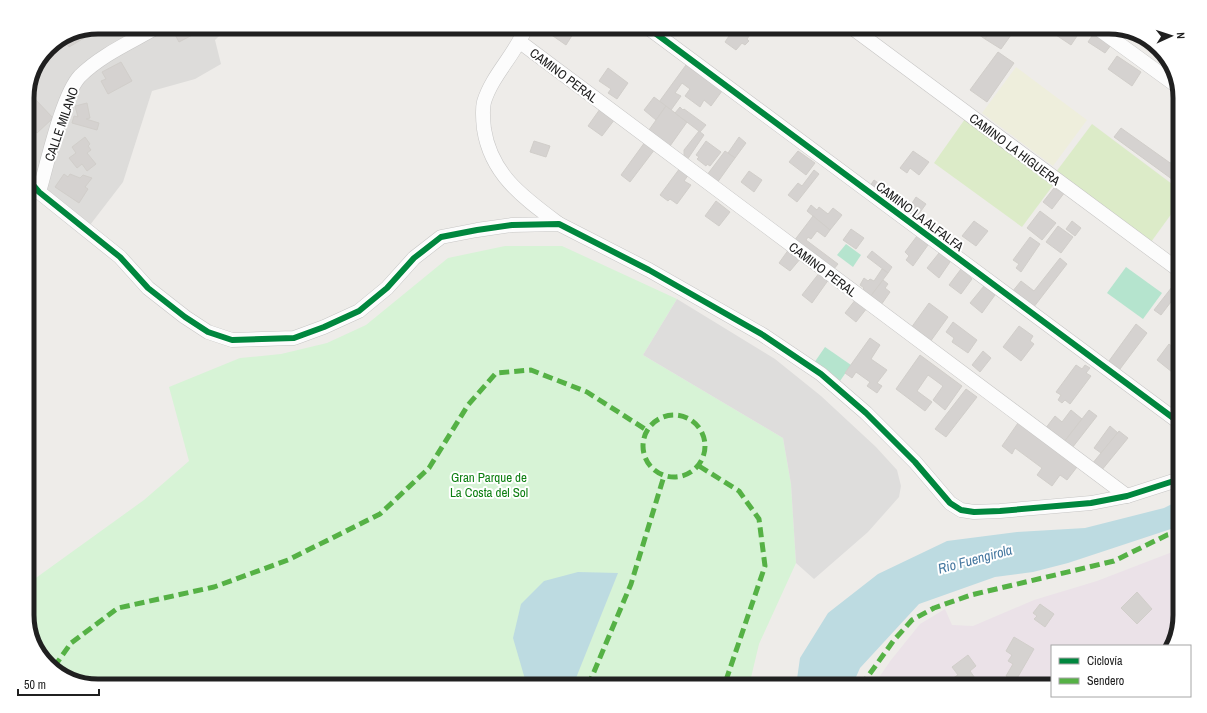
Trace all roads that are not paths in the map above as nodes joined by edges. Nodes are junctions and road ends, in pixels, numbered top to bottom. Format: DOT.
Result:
graph roads {
  1 [pos="145,34"];
  2 [pos="523,34"];
  3 [pos="656,34"];
  4 [pos="860,34"];
  5 [pos="1106,34"];
  6 [pos="520,42"];
  7 [pos="1170,81"];
  8 [pos="34,186"];
  9 [pos="40,192"];
  10 [pos="559,224"];
  11 [pos="1173,266"];
  12 [pos="1173,418"];
  13 [pos="1173,482"];
  14 [pos="1126,496"];
  1 -- 9 [label="street, CALLE MILANO"];
  2 -- 6 [label="street"];
  3 -- 12 [label="street, CAMINO LA ALFALFA"];
  4 -- 11 [label="street, CAMINO LA HIGUERA"];
  5 -- 7 [label="street"];
  6 -- 10 [label="street"];
  6 -- 14 [label="street, CAMINO PERAL"];
  8 -- 9 [label="street"];
  9 -- 10 [label="street"];
  10 -- 14 [label="street"];
  13 -- 14 [label="street"];
}
